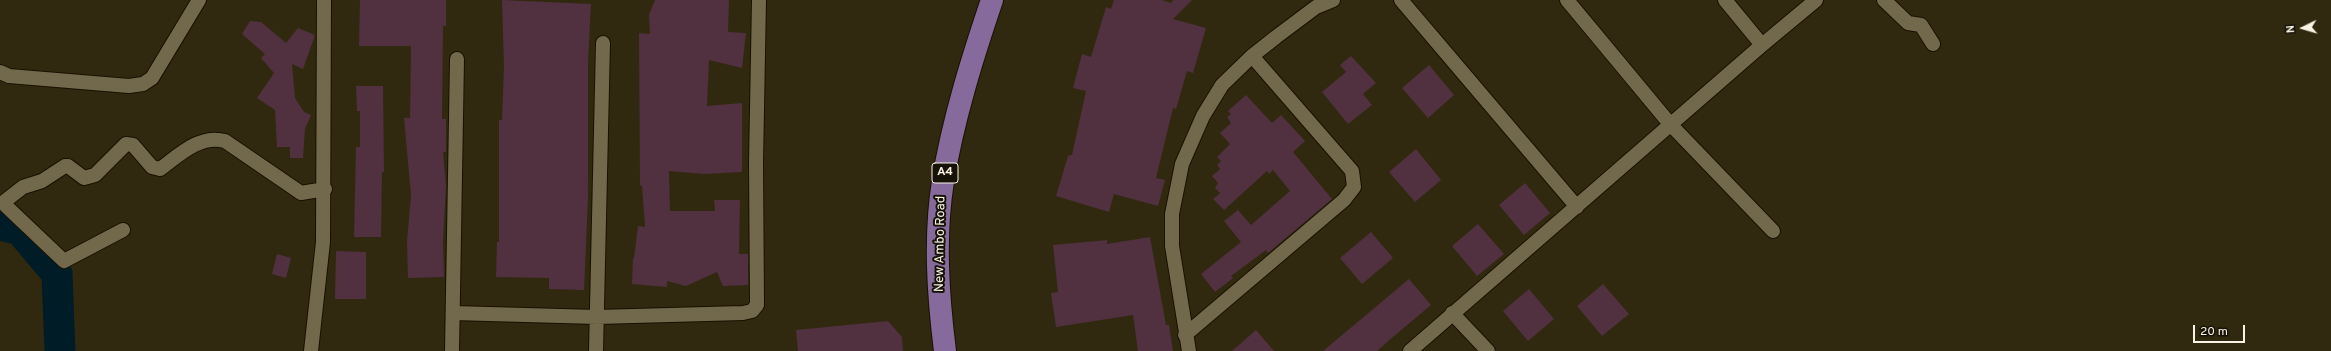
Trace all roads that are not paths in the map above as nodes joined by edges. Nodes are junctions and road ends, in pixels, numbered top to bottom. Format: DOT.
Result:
graph roads {
  1 [pos="198,0"];
  2 [pos="324,0"];
  3 [pos="759,0"];
  4 [pos="992,0"];
  5 [pos="1333,0"];
  6 [pos="1401,0"];
  7 [pos="1567,0"];
  8 [pos="1725,0"];
  9 [pos="1816,0"];
  10 [pos="1884,0"];
  11 [pos="603,43"];
  12 [pos="1933,44"];
  13 [pos="1762,45"];
  14 [pos="1252,56"];
  15 [pos="457,59"];
  16 [pos="0,72"];
  17 [pos="1670,124"];
  18 [pos="325,189"];
  19 [pos="1576,207"];
  20 [pos="123,230"];
  21 [pos="1773,231"];
  22 [pos="452,313"];
  23 [pos="1452,313"];
  24 [pos="597,317"];
  25 [pos="1185,335"];
  26 [pos="311,351"];
  27 [pos="452,351"];
  28 [pos="596,351"];
  29 [pos="945,351"];
  30 [pos="1189,351"];
  31 [pos="1410,351"];
  32 [pos="1488,351"];
  1 -- 16 [label="street"];
  2 -- 18 [label="street"];
  3 -- 24 [label="street"];
  4 -- 29 [label="main road, New Ambo Road / A4"];
  5 -- 14 [label="street"];
  6 -- 19 [label="street"];
  7 -- 17 [label="street"];
  8 -- 13 [label="street"];
  9 -- 13 [label="street"];
  10 -- 12 [label="street"];
  11 -- 24 [label="street"];
  13 -- 17 [label="street"];
  14 -- 25 [label="street"];
  14 -- 25 [label="street"];
  15 -- 22 [label="street"];
  17 -- 19 [label="street"];
  17 -- 21 [label="street"];
  18 -- 20 [label="street"];
  18 -- 26 [label="street"];
  19 -- 23 [label="street"];
  22 -- 24 [label="street"];
  22 -- 27 [label="street"];
  23 -- 31 [label="street"];
  23 -- 32 [label="street"];
  24 -- 28 [label="street"];
  25 -- 30 [label="street"];
}
